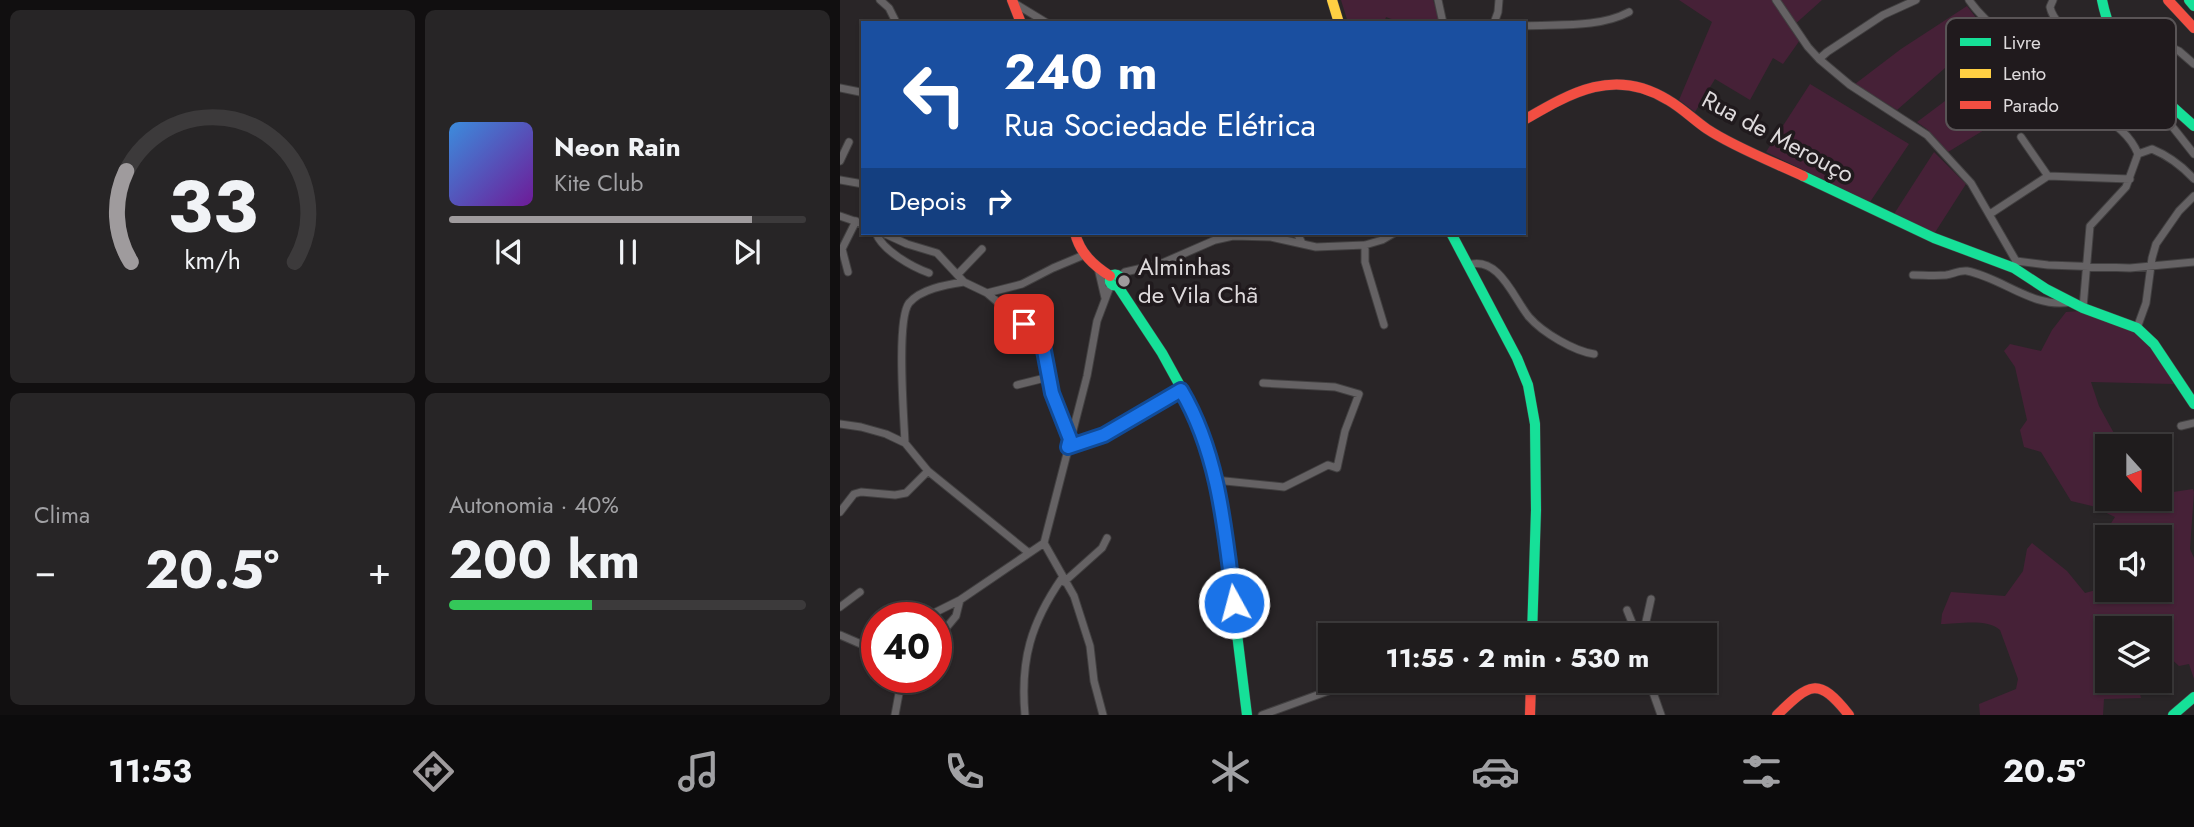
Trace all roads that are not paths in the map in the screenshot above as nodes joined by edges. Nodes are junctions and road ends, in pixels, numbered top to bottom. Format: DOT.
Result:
graph roads {
  1 [pos="880,0"];
  2 [pos="1030,0"];
  3 [pos="1332,0"];
  4 [pos="1438,0"];
  5 [pos="1499,0"];
  6 [pos="1776,0"];
  7 [pos="1915,0"];
  8 [pos="1969,0"];
  9 [pos="2053,0"];
  10 [pos="2102,0"];
  11 [pos="2168,0"];
  12 [pos="2173,0"];
  13 [pos="2189,0"];
  14 [pos="1016,3"];
  15 [pos="2194,6"];
  16 [pos="1629,12"];
  17 [pos="1984,18"];
  18 [pos="2054,18"];
  19 [pos="2105,18"];
  20 [pos="895,20"];
  21 [pos="1020,21"];
  22 [pos="1044,21"];
  23 [pos="1338,21"];
  24 [pos="1443,21"];
  25 [pos="1494,21"];
  26 [pos="2194,22"];
  27 [pos="1526,26"];
  28 [pos="2194,27"];
  29 [pos="2176,50"];
  30 [pos="1819,59"];
  31 [pos="2194,64"];
  32 [pos="840,88"];
  33 [pos="860,92"];
  34 [pos="2176,109"];
  35 [pos="1526,119"];
  36 [pos="2194,126"];
  37 [pos="2122,130"];
  38 [pos="2175,130"];
  39 [pos="2021,137"];
  40 [pos="849,142"];
  41 [pos="2138,154"];
  42 [pos="2194,154"];
  43 [pos="840,161"];
  44 [pos="2048,176"];
  45 [pos="2130,178"];
  46 [pos="2194,178"];
  47 [pos="840,180"];
  48 [pos="861,184"];
  49 [pos="2194,197"];
  50 [pos="1990,214"];
  51 [pos="840,216"];
  52 [pos="859,223"];
  53 [pos="877,235"];
  54 [pos="887,235"];
  55 [pos="1075,235"];
  56 [pos="1298,235"];
  57 [pos="1391,235"];
  58 [pos="1452,235"];
  59 [pos="1302,243"];
  60 [pos="1365,244"];
  61 [pos="982,249"];
  62 [pos="1084,255"];
  63 [pos="2194,262"];
  64 [pos="1468,265"];
  65 [pos="2015,265"];
  66 [pos="2086,266"];
  67 [pos="2151,266"];
  68 [pos="1098,268"];
  69 [pos="848,272"];
  70 [pos="929,273"];
  71 [pos="958,274"];
  72 [pos="1913,275"];
  73 [pos="1114,281"];
  74 [pos="964,282"];
  75 [pos="987,293"];
  76 [pos="1105,299"];
  77 [pos="2071,302"];
  78 [pos="2083,308"];
  79 [pos="1384,325"];
  80 [pos="2137,328"];
  81 [pos="1594,354"];
  82 [pos="1049,377"];
  83 [pos="1262,383"];
  84 [pos="1017,385"];
  85 [pos="1181,390"];
  86 [pos="2194,404"];
  87 [pos="2194,423"];
  88 [pos="840,424"];
  89 [pos="2181,426"];
  90 [pos="905,443"];
  91 [pos="1069,443"];
  92 [pos="928,471"];
  93 [pos="1215,480"];
  94 [pos="840,512"];
  95 [pos="1107,538"];
  96 [pos="1044,543"];
  97 [pos="1029,553"];
  98 [pos="1063,580"];
  99 [pos="860,592"];
  100 [pos="1651,599"];
  101 [pos="960,600"];
  102 [pos="952,604"];
  103 [pos="840,607"];
  104 [pos="1627,610"];
  105 [pos="952,621"];
  106 [pos="1532,623"];
  107 [pos="1632,623"];
  108 [pos="1646,623"];
  109 [pos="840,635"];
  110 [pos="861,644"];
  111 [pos="899,693"];
  112 [pos="1323,693"];
  113 [pos="1531,693"];
  114 [pos="1653,693"];
  115 [pos="2194,697"];
  116 [pos="895,715"];
  117 [pos="1025,715"];
  118 [pos="1104,715"];
  119 [pos="1247,715"];
  120 [pos="1262,715"];
  121 [pos="1530,715"];
  122 [pos="1661,715"];
  123 [pos="1777,715"];
  124 [pos="1849,715"];
  125 [pos="2173,715"];
  1 -- 20 [label="street"];
  2 -- 14 [label="street"];
  3 -- 23 [label="main road"];
  4 -- 24 [label="street"];
  5 -- 25 [label="street"];
  6 -- 30 [label="street"];
  7 -- 30 [label="street"];
  8 -- 17 [label="street"];
  9 -- 18 [label="street"];
  10 -- 19 [label="main road"];
  11 -- 28 [label="main road"];
  12 -- 26 [label="main road"];
  13 -- 15 [label="main road"];
  14 -- 21 [label="main road"];
  14 -- 22 [label="street"];
  16 -- 27 [label="street"];
  29 -- 31 [label="street"];
  30 -- 50 [label="street"];
  32 -- 33 [label="street"];
  34 -- 36 [label="main road"];
  35 -- 65 [label="main road, Rua de Merouço"];
  37 -- 41 [label="street"];
  38 -- 42 [label="street"];
  39 -- 44 [label="street"];
  40 -- 43 [label="street"];
  41 -- 45 [label="street"];
  41 -- 46 [label="street"];
  44 -- 45 [label="street"];
  44 -- 50 [label="street"];
  45 -- 66 [label="street"];
  47 -- 48 [label="street"];
  49 -- 67 [label="street"];
  50 -- 65 [label="street"];
  51 -- 52 [label="street"];
  52 -- 69 [label="street"];
  53 -- 70 [label="street"];
  54 -- 71 [label="street"];
  55 -- 62 [label="main road"];
  56 -- 59 [label="street"];
  57 -- 60 [label="street"];
  58 -- 64 [label="main road"];
  59 -- 60 [label="street"];
  59 -- 73 [label="street"];
  60 -- 79 [label="street"];
  61 -- 71 [label="street"];
  62 -- 68 [label="main road"];
  62 -- 75 [label="street"];
  63 -- 67 [label="street"];
  64 -- 81 [label="street"];
  64 -- 106 [label="main road"];
  65 -- 66 [label="street"];
  65 -- 77 [label="main road, Rua de Merouço"];
  66 -- 67 [label="street"];
  66 -- 78 [label="street"];
  67 -- 80 [label="street"];
  68 -- 73 [label="main road"];
  68 -- 76 [label="street"];
  71 -- 74 [label="street"];
  72 -- 77 [label="street"];
  73 -- 76 [label="street"];
  73 -- 85 [label="main road"];
  74 -- 75 [label="street"];
  74 -- 90 [label="street"];
  75 -- 82 [label="street"];
  76 -- 91 [label="street"];
  77 -- 78 [label="main road, Rua de Merouço"];
  78 -- 80 [label="main road, Rua de Merouço"];
  80 -- 86 [label="main road"];
  82 -- 84 [label="street"];
  82 -- 91 [label="street"];
  83 -- 93 [label="street"];
  85 -- 91 [label="street"];
  85 -- 93 [label="main road"];
  87 -- 89 [label="street"];
  88 -- 90 [label="street"];
  90 -- 92 [label="street"];
  91 -- 96 [label="street"];
  92 -- 94 [label="street"];
  92 -- 97 [label="street"];
  93 -- 119 [label="main road"];
  95 -- 98 [label="street"];
  96 -- 97 [label="street"];
  96 -- 98 [label="street"];
  97 -- 101 [label="street"];
  98 -- 117 [label="street"];
  98 -- 118 [label="street"];
  99 -- 103 [label="street"];
  100 -- 108 [label="street"];
  101 -- 102 [label="street"];
  101 -- 105 [label="street"];
  104 -- 107 [label="street"];
  109 -- 110 [label="street"];
  111 -- 116 [label="street"];
  112 -- 120 [label="street"];
  113 -- 121 [label="main road"];
  114 -- 122 [label="street"];
  115 -- 125 [label="main road"];
  123 -- 124 [label="main road"];
}
